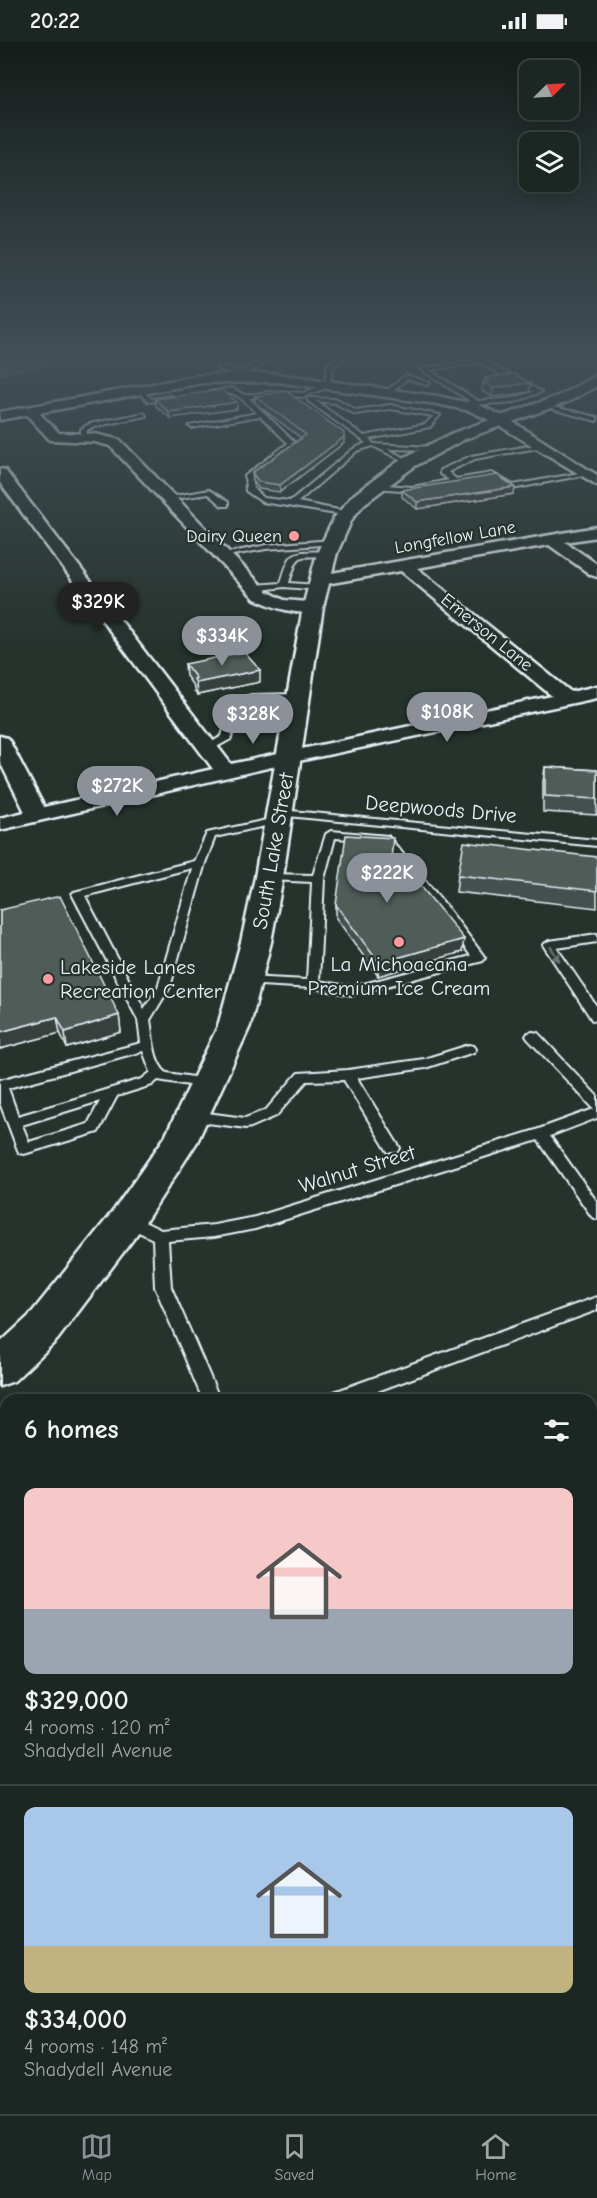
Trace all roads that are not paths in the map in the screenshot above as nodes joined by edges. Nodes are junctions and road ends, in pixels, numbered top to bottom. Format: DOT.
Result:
graph roads {
  1 [pos="125,454"];
  2 [pos="279,454"];
  3 [pos="351,454"];
  4 [pos="392,454"];
  5 [pos="424,454"];
  6 [pos="497,454"];
  7 [pos="553,454"];
  8 [pos="409,462"];
  9 [pos="0,473"];
  10 [pos="591,477"];
  11 [pos="455,481"];
  12 [pos="376,486"];
  13 [pos="167,498"];
  14 [pos="292,503"];
  15 [pos="225,504"];
  16 [pos="346,514"];
  17 [pos="597,532"];
  18 [pos="552,540"];
  19 [pos="329,548"];
  20 [pos="222,555"];
  21 [pos="405,566"];
  22 [pos="597,572"];
  23 [pos="284,585"];
  24 [pos="254,588"];
  25 [pos="317,592"];
  26 [pos="597,692"];
  27 [pos="299,697"];
  28 [pos="568,699"];
  29 [pos="0,742"];
  30 [pos="207,748"];
  31 [pos="289,757"];
  32 [pos="225,771"];
  33 [pos="37,815"];
  34 [pos="280,817"];
  35 [pos="361,821"];
  36 [pos="0,824"];
  37 [pos="359,836"];
  38 [pos="597,843"];
  39 [pos="199,862"];
  40 [pos="269,878"];
  41 [pos="318,879"];
  42 [pos="597,938"];
  43 [pos="246,981"];
  44 [pos="313,984"];
  45 [pos="597,1017"];
  46 [pos="144,1020"];
  47 [pos="533,1036"];
  48 [pos="149,1045"];
  49 [pos="469,1049"];
  50 [pos="158,1073"];
  51 [pos="348,1075"];
  52 [pos="208,1083"];
  53 [pos="112,1092"];
  54 [pos="597,1105"];
  55 [pos="597,1113"];
  56 [pos="192,1116"];
  57 [pos="14,1122"];
  58 [pos="541,1134"];
  59 [pos="393,1148"];
  60 [pos="597,1213"];
  61 [pos="144,1228"];
  62 [pos="597,1303"];
  63 [pos="0,1369"];
  64 [pos="209,1394"];
  65 [pos="348,1394"];
  1 -- 13 [label="street, Longfellow Lane"];
  2 -- 14 [label="lane"];
  3 -- 14 [label="lane"];
  4 -- 8 [label="lane"];
  5 -- 8 [label="main road, South Lake Street"];
  6 -- 11 [label="lane"];
  7 -- 10 [label="street"];
  8 -- 12 [label="main road, South Lake Street"];
  9 -- 30 [label="street"];
  10 -- 11 [label="lane"];
  11 -- 12 [label="lane"];
  12 -- 16 [label="main road, South Lake Street"];
  13 -- 15 [label="lane"];
  13 -- 20 [label="street, Longfellow Lane"];
  14 -- 16 [label="lane"];
  16 -- 19 [label="main road, South Lake Street"];
  17 -- 18 [label="street, Longfellow Lane"];
  18 -- 21 [label="street, Longfellow Lane"];
  18 -- 22 [label="street"];
  19 -- 20 [label="lane"];
  19 -- 23 [label="lane"];
  19 -- 25 [label="main road, South Lake Street"];
  20 -- 24 [label="street, Longfellow Lane"];
  21 -- 25 [label="street, Longfellow Lane"];
  21 -- 28 [label="street, Emerson Lane"];
  23 -- 24 [label="lane"];
  23 -- 25 [label="lane"];
  24 -- 25 [label="street, Longfellow Lane"];
  25 -- 27 [label="main road, South Lake Street"];
  26 -- 28 [label="street"];
  27 -- 30 [label="lane"];
  27 -- 31 [label="main road, South Lake Street"];
  28 -- 31 [label="street"];
  29 -- 33 [label="street"];
  30 -- 32 [label="street"];
  31 -- 32 [label="street"];
  31 -- 34 [label="main road, South Lake Street"];
  32 -- 33 [label="street"];
  33 -- 36 [label="street"];
  34 -- 35 [label="lane, Deepwoods Drive"];
  34 -- 39 [label="lane, Deepwoods Drive"];
  34 -- 40 [label="main road, South Lake Street"];
  35 -- 37 [label="lane"];
  35 -- 38 [label="lane, Deepwoods Drive"];
  37 -- 41 [label="lane"];
  37 -- 44 [label="lane"];
  39 -- 46 [label="lane"];
  39 -- 46 [label="lane"];
  40 -- 41 [label="lane"];
  40 -- 43 [label="main road, South Lake Street"];
  41 -- 44 [label="lane"];
  42 -- 45 [label="lane, one-way"];
  43 -- 44 [label="lane"];
  43 -- 52 [label="main road, South Lake Street"];
  46 -- 48 [label="lane"];
  47 -- 54 [label="lane"];
  48 -- 50 [label="lane"];
  48 -- 57 [label="lane"];
  49 -- 51 [label="lane"];
  50 -- 52 [label="lane"];
  50 -- 53 [label="lane"];
  51 -- 56 [label="lane"];
  51 -- 59 [label="lane"];
  52 -- 56 [label="main road, South Lake Street"];
  53 -- 57 [label="lane"];
  53 -- 57 [label="lane"];
  55 -- 58 [label="lane, Walnut Street"];
  56 -- 61 [label="main road, South Lake Street"];
  58 -- 60 [label="lane"];
  58 -- 61 [label="lane, Walnut Street"];
  61 -- 63 [label="main road, South Lake Street"];
  61 -- 64 [label="lane"];
  62 -- 65 [label="lane"];
}
